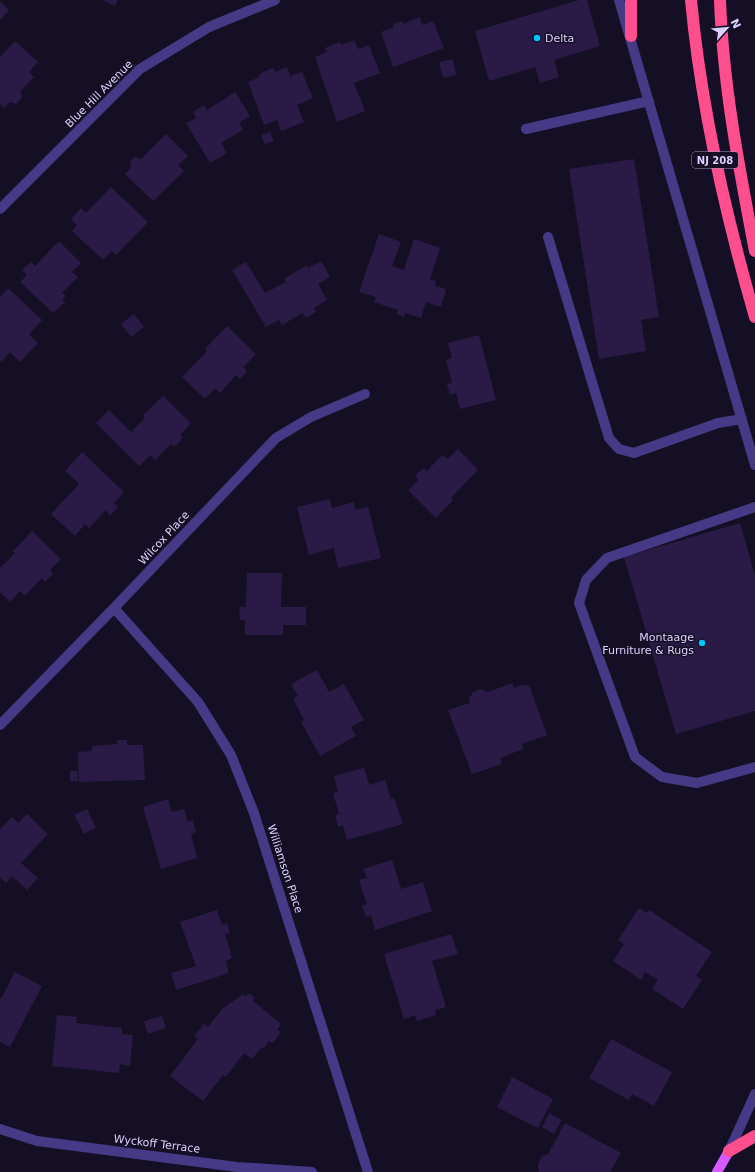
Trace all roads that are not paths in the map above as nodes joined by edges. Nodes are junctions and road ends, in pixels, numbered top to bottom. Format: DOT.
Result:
graph roads {
  1 [pos="275,0"];
  2 [pos="619,0"];
  3 [pos="631,0"];
  4 [pos="691,0"];
  5 [pos="720,0"];
  6 [pos="631,36"];
  7 [pos="649,101"];
  8 [pos="526,129"];
  9 [pos="0,209"];
  10 [pos="548,237"];
  11 [pos="755,251"];
  12 [pos="755,317"];
  13 [pos="365,394"];
  14 [pos="742,419"];
  15 [pos="755,465"];
  16 [pos="755,506"];
  17 [pos="114,608"];
  18 [pos="0,725"];
  19 [pos="755,767"];
  20 [pos="755,1094"];
  21 [pos="0,1130"];
  22 [pos="755,1136"];
  23 [pos="728,1151"];
  24 [pos="312,1172"];
  25 [pos="368,1172"];
  26 [pos="717,1172"];
  1 -- 9 [label="street, Blue Hill Avenue"];
  2 -- 6 [label="street"];
  3 -- 6 [label="highway"];
  4 -- 12 [label="highway, NJ 208"];
  5 -- 11 [label="highway"];
  6 -- 7 [label="street"];
  7 -- 8 [label="street"];
  7 -- 14 [label="street"];
  10 -- 14 [label="street"];
  13 -- 17 [label="street, Wilcox Place"];
  14 -- 15 [label="street"];
  16 -- 19 [label="street"];
  17 -- 18 [label="street, Wilcox Place"];
  17 -- 25 [label="street, Williamson Place"];
  20 -- 23 [label="street"];
  21 -- 24 [label="street, Wyckoff Terrace"];
  22 -- 23 [label="highway"];
  23 -- 26 [label="main road"];
}
